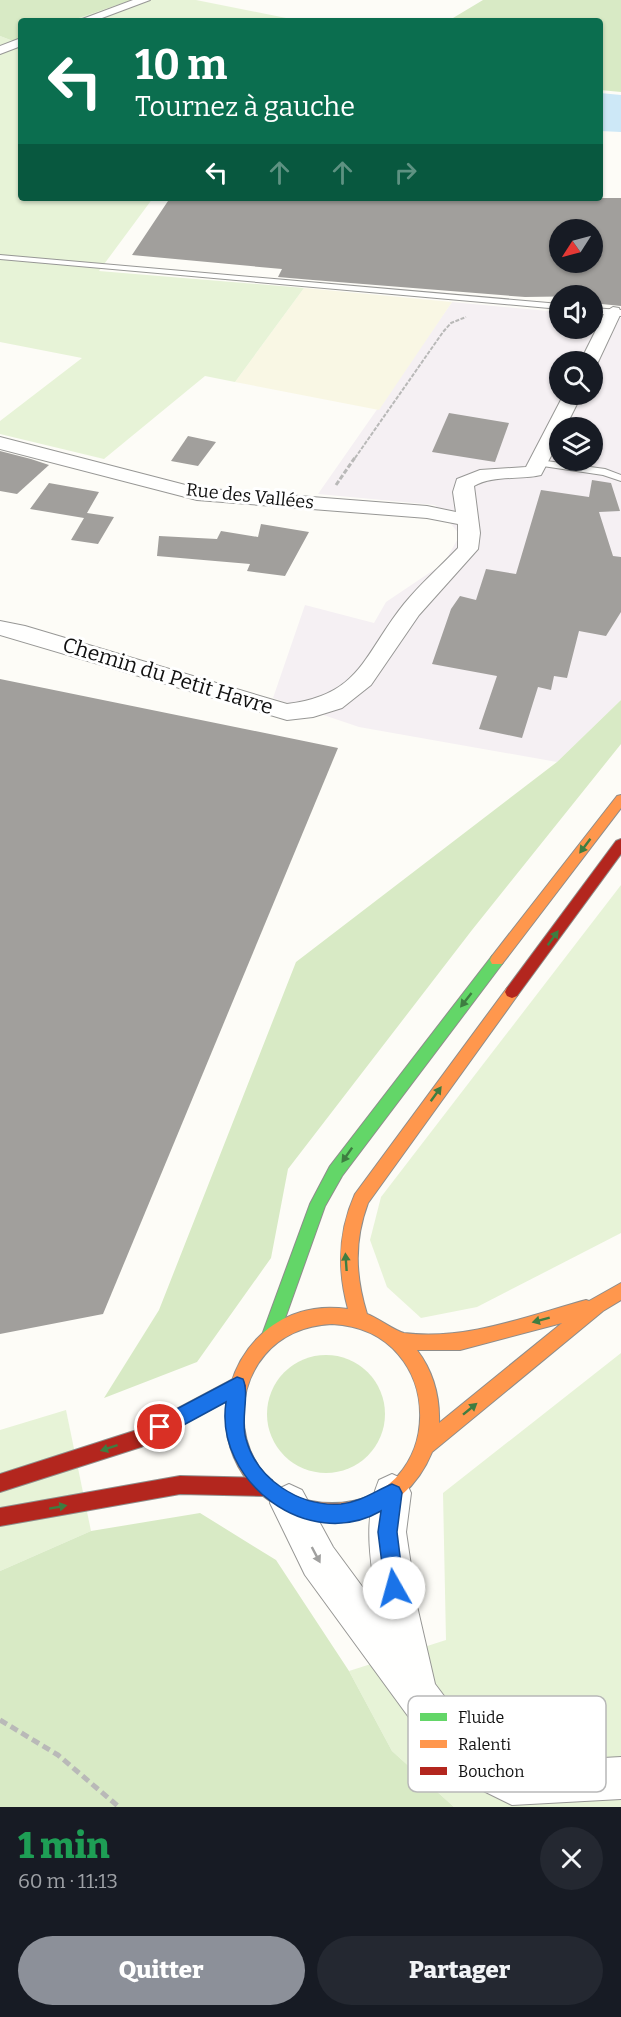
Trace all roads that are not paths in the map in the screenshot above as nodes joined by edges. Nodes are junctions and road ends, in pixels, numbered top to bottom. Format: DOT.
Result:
graph roads {
  1 [pos="144,0"];
  2 [pos="92,18"];
  3 [pos="18,43"];
  4 [pos="0,50"];
  5 [pos="0,257"];
  6 [pos="549,306"];
  7 [pos="617,313"];
  8 [pos="596,351"];
  9 [pos="568,405"];
  10 [pos="0,444"];
  11 [pos="539,463"];
  12 [pos="621,478"];
  13 [pos="468,520"];
  14 [pos="0,628"];
  15 [pos="621,799"];
  16 [pos="621,844"];
  17 [pos="621,1291"];
  18 [pos="597,1305"];
  19 [pos="360,1319"];
  20 [pos="271,1335"];
  21 [pos="397,1341"];
  22 [pos="237,1386"];
  23 [pos="425,1446"];
  24 [pos="0,1483"];
  25 [pos="392,1493"];
  26 [pos="277,1495"];
  27 [pos="0,1517"];
  28 [pos="416,1690"];
  29 [pos="420,1696"];
  30 [pos="621,1778"];
  31 [pos="606,1779"];
  1 -- 2 [label="street"];
  3 -- 4 [label="street"];
  5 -- 6 [label="lane"];
  7 -- 8 [label="street"];
  9 -- 11 [label="street"];
  10 -- 13 [label="street, Rue des Vallées"];
  11 -- 12 [label="lane"];
  11 -- 13 [label="street, Chemin du Petit Havre"];
  13 -- 14 [label="street, Chemin du Petit Havre"];
  15 -- 20 [label="main road, one-way"];
  19 -- 16 [label="main road, one-way"];
  17 -- 18 [label="main road"];
  18 -- 21 [label="main road, one-way"];
  23 -- 18 [label="main road, one-way"];
  19 -- 20 [label="main road"];
  19 -- 21 [label="main road"];
  20 -- 22 [label="main road"];
  21 -- 23 [label="main road"];
  22 -- 24 [label="main road, one-way"];
  22 -- 26 [label="main road"];
  23 -- 25 [label="main road"];
  25 -- 26 [label="main road"];
  25 -- 28 [label="street"];
  27 -- 26 [label="main road, one-way"];
  26 -- 28 [label="street, one-way"];
  28 -- 29 [label="street"];
  30 -- 31 [label="street"];
}
